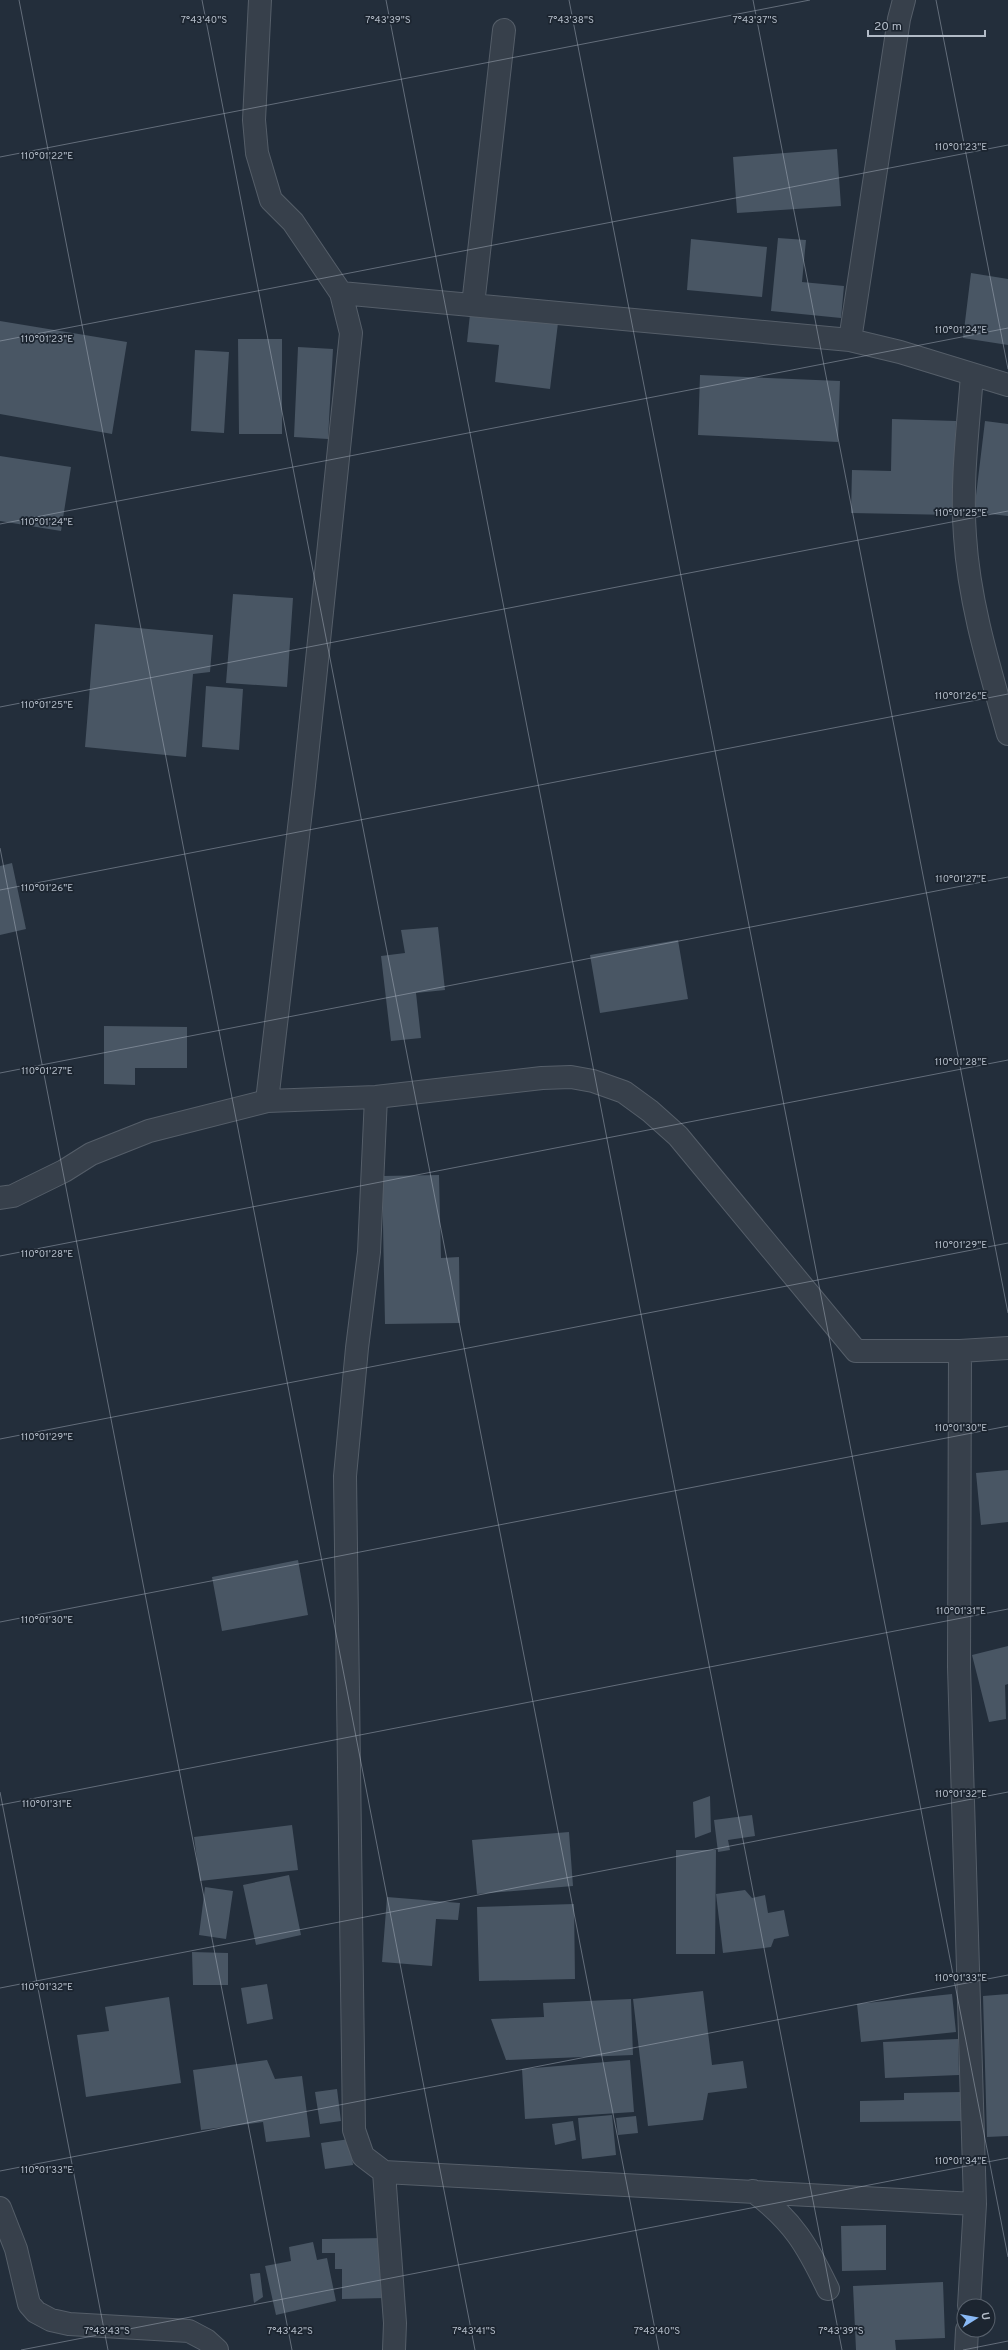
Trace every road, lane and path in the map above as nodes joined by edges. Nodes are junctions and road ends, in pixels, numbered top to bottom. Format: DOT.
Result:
graph roads {
  1 [pos="260,0"];
  2 [pos="904,0"];
  3 [pos="504,30"];
  4 [pos="341,293"];
  5 [pos="474,306"];
  6 [pos="850,340"];
  7 [pos="972,375"];
  8 [pos="1008,385"];
  9 [pos="1008,734"];
  10 [pos="376,1097"];
  11 [pos="267,1101"];
  12 [pos="0,1198"];
  13 [pos="1008,1348"];
  14 [pos="960,1351"];
  15 [pos="384,2172"];
  16 [pos="753,2191"];
  17 [pos="975,2204"];
  18 [pos="0,2208"];
  19 [pos="828,2289"];
  20 [pos="969,2298"];
  21 [pos="967,2338"];
  22 [pos="217,2350"];
  23 [pos="394,2350"];
  24 [pos="966,2350"];
  1 -- 4 [label="street"];
  2 -- 6 [label="street"];
  3 -- 5 [label="street"];
  4 -- 5 [label="street"];
  4 -- 11 [label="street"];
  5 -- 6 [label="street"];
  6 -- 7 [label="street"];
  7 -- 8 [label="street"];
  7 -- 9 [label="street"];
  10 -- 11 [label="street"];
  10 -- 14 [label="street"];
  10 -- 15 [label="street"];
  11 -- 12 [label="street"];
  13 -- 14 [label="street"];
  14 -- 17 [label="street"];
  15 -- 16 [label="street"];
  15 -- 23 [label="street"];
  16 -- 17 [label="street"];
  16 -- 19 [label="street"];
  17 -- 20 [label="street"];
  18 -- 22 [label="street"];
  21 -- 24 [label="street"];
}
